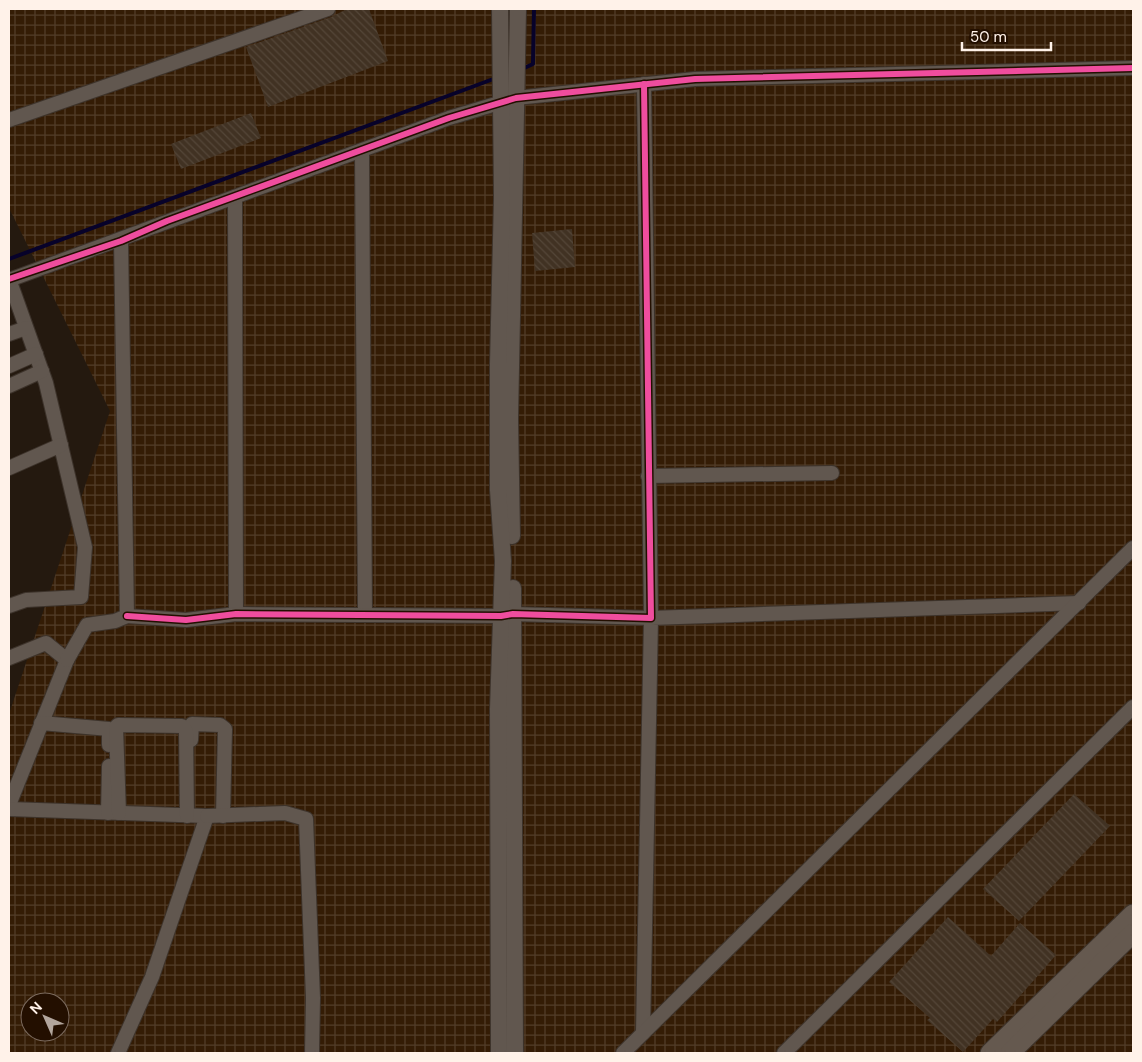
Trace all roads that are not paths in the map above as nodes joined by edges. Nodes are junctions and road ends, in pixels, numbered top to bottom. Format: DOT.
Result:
graph roads {
  1 [pos="328,9"];
  2 [pos="500,9"];
  3 [pos="518,9"];
  4 [pos="1133,68"];
  5 [pos="644,84"];
  6 [pos="508,100"];
  7 [pos="9,120"];
  8 [pos="362,150"];
  9 [pos="235,197"];
  10 [pos="121,241"];
  11 [pos="9,279"];
  12 [pos="26,328"];
  13 [pos="9,334"];
  14 [pos="36,354"];
  15 [pos="9,366"];
  16 [pos="42,372"];
  17 [pos="9,386"];
  18 [pos="61,445"];
  19 [pos="9,468"];
  20 [pos="832,472"];
  21 [pos="648,476"];
  22 [pos="1133,550"];
  23 [pos="1079,603"];
  24 [pos="9,606"];
  25 [pos="236,614"];
  26 [pos="365,615"];
  27 [pos="507,615"];
  28 [pos="127,616"];
  29 [pos="651,618"];
  30 [pos="9,658"];
  31 [pos="66,660"];
  32 [pos="1133,707"];
  33 [pos="42,723"];
  34 [pos="9,805"];
  35 [pos="9,809"];
  36 [pos="114,813"];
  37 [pos="190,816"];
  38 [pos="207,816"];
  39 [pos="223,816"];
  40 [pos="1133,914"];
  41 [pos="1133,933"];
  42 [pos="643,1033"];
  43 [pos="1012,1049"];
  44 [pos="118,1053"];
  45 [pos="312,1053"];
  46 [pos="499,1053"];
  47 [pos="515,1053"];
  48 [pos="623,1053"];
  49 [pos="784,1053"];
  50 [pos="990,1053"];
  1 -- 7 [label="street"];
  2 -- 6 [label="street"];
  3 -- 6 [label="street"];
  4 -- 5 [label="street"];
  5 -- 6 [label="street"];
  5 -- 21 [label="street"];
  6 -- 8 [label="street"];
  6 -- 27 [label="street"];
  8 -- 9 [label="street"];
  8 -- 26 [label="street"];
  9 -- 10 [label="street"];
  9 -- 25 [label="street"];
  10 -- 11 [label="street"];
  10 -- 28 [label="street"];
  11 -- 12 [label="street"];
  12 -- 13 [label="street"];
  12 -- 14 [label="street"];
  14 -- 15 [label="street"];
  14 -- 16 [label="street"];
  16 -- 17 [label="street"];
  16 -- 18 [label="street"];
  18 -- 19 [label="street"];
  18 -- 24 [label="street"];
  20 -- 21 [label="street"];
  21 -- 29 [label="street"];
  22 -- 23 [label="street"];
  23 -- 29 [label="street"];
  23 -- 42 [label="street"];
  25 -- 26 [label="street"];
  25 -- 28 [label="street"];
  26 -- 27 [label="street"];
  27 -- 29 [label="street"];
  27 -- 46 [label="street"];
  27 -- 47 [label="street"];
  28 -- 31 [label="street"];
  29 -- 42 [label="street"];
  30 -- 31 [label="street"];
  31 -- 33 [label="street"];
  32 -- 49 [label="street"];
  33 -- 34 [label="street"];
  33 -- 36 [label="street"];
  35 -- 36 [label="street"];
  36 -- 37 [label="street"];
  36 -- 37 [label="street"];
  37 -- 38 [label="street"];
  37 -- 39 [label="street"];
  38 -- 39 [label="street"];
  38 -- 44 [label="street"];
  39 -- 45 [label="street"];
  40 -- 43 [label="main road"];
  41 -- 43 [label="main road"];
  42 -- 48 [label="street"];
  43 -- 50 [label="main road"];
}
